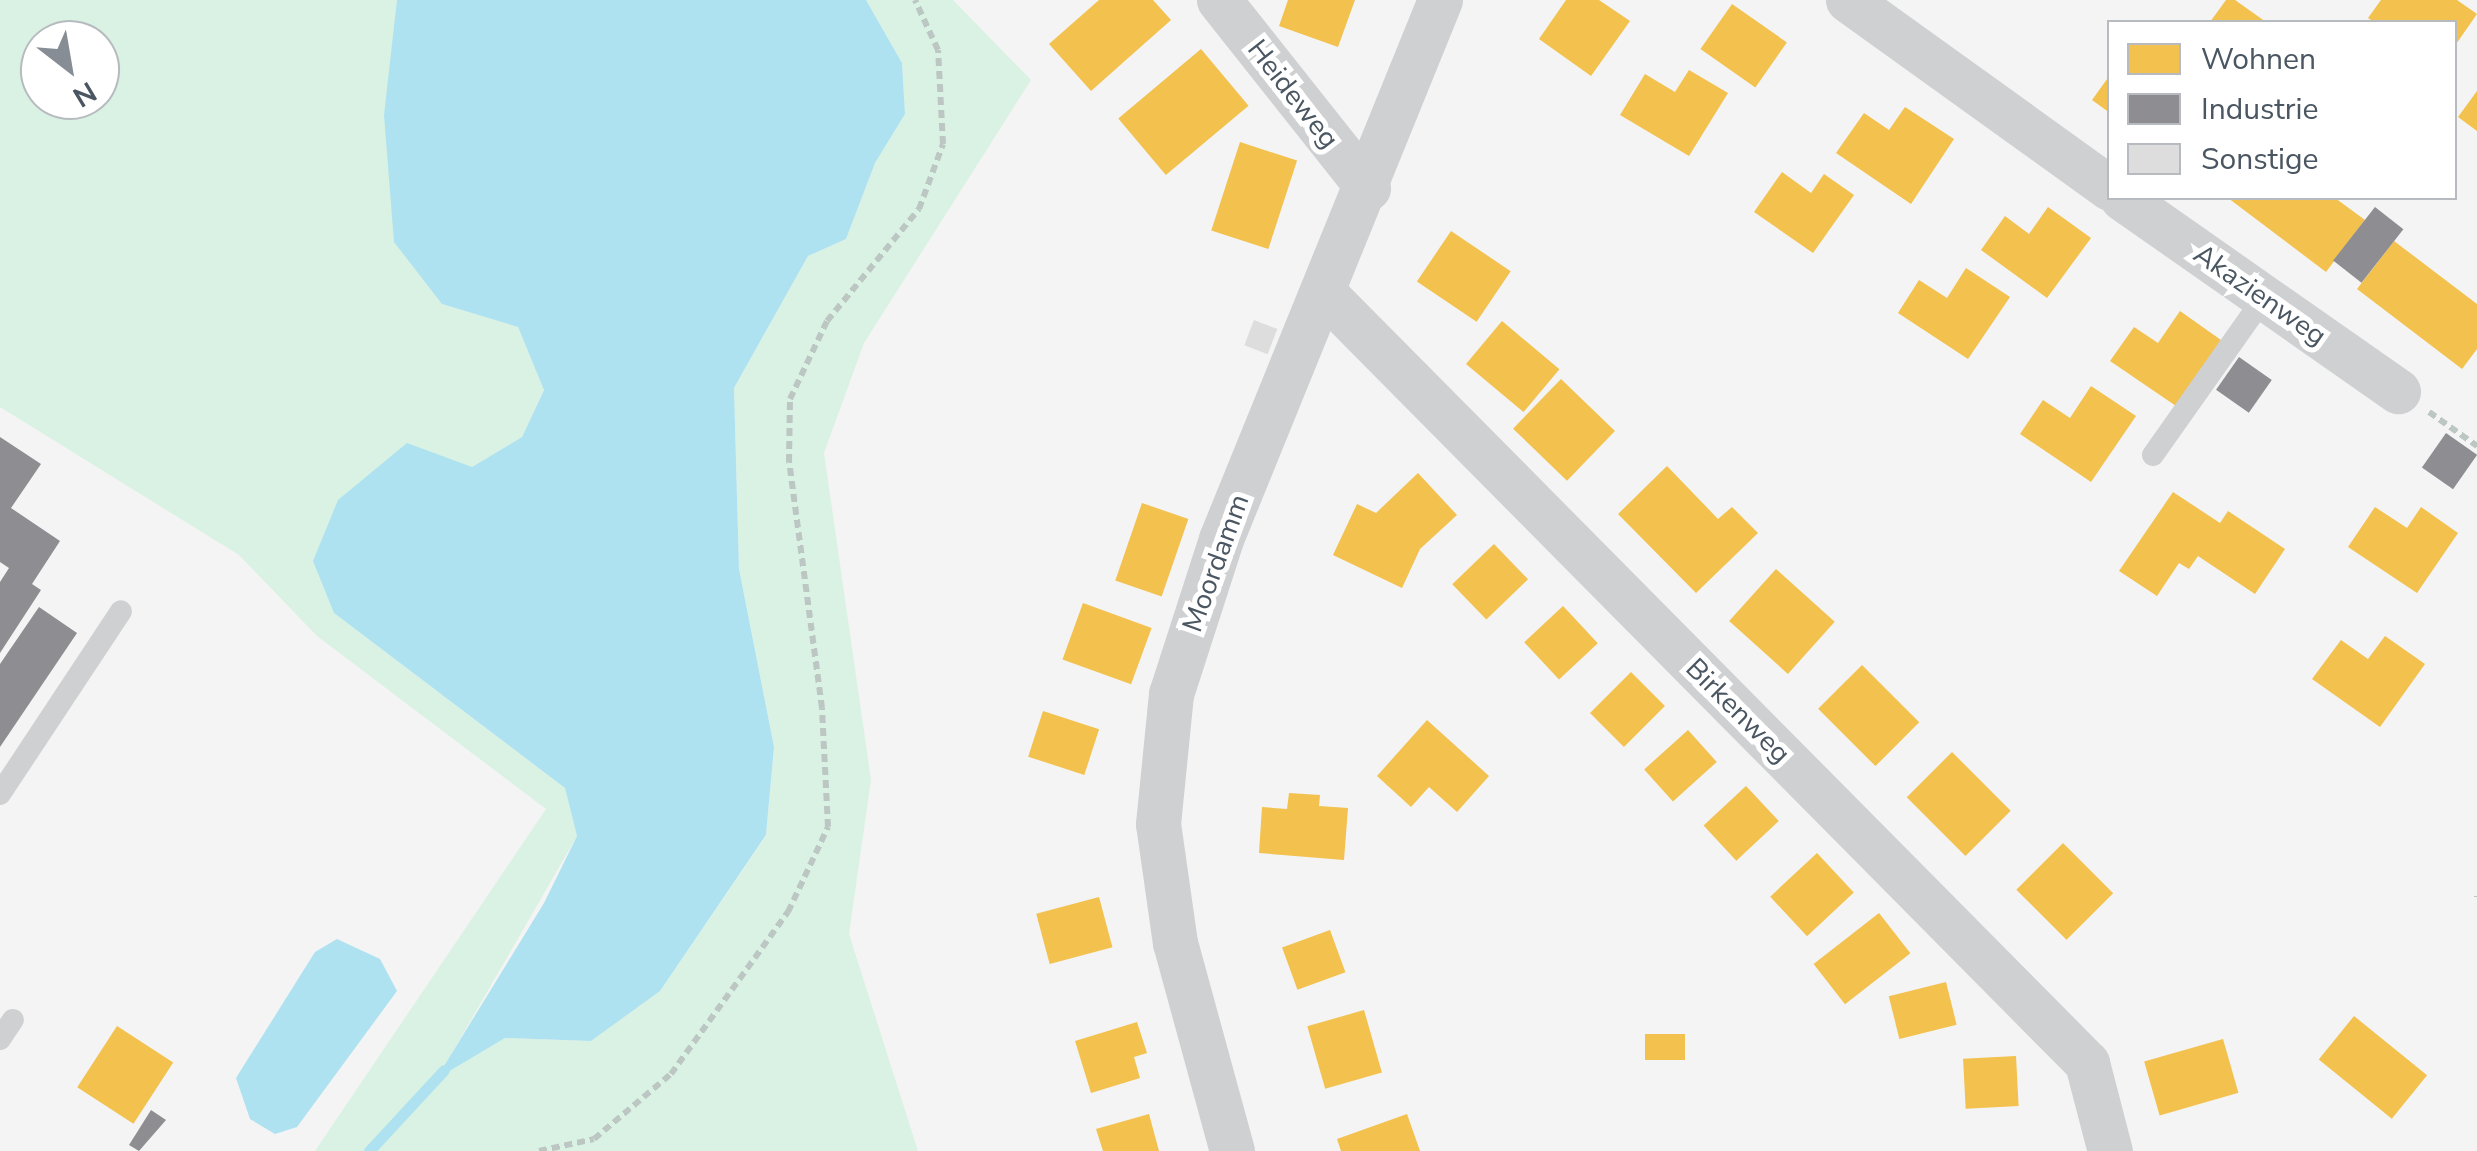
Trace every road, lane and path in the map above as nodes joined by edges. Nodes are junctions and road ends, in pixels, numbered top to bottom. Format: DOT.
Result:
graph roads {
  1 [pos="916,0"];
  2 [pos="1219,0"];
  3 [pos="1440,0"];
  4 [pos="1848,0"];
  5 [pos="2107,186"];
  6 [pos="1368,188"];
  7 [pos="2125,200"];
  8 [pos="1325,294"];
  9 [pos="2263,299"];
  10 [pos="2398,390"];
  11 [pos="2477,446"];
  12 [pos="2153,455"];
  13 [pos="121,611"];
  14 [pos="0,794"];
  15 [pos="539,1151"];
  16 [pos="1232,1151"];
  17 [pos="2110,1151"];
  1 -- 15 [label="path"];
  2 -- 6 [label="street, Heideweg"];
  3 -- 6 [label="street, Moordamm"];
  4 -- 5 [label="street"];
  6 -- 8 [label="street, Moordamm"];
  7 -- 9 [label="street, Akazienweg"];
  8 -- 16 [label="street, Moordamm"];
  8 -- 17 [label="street, Birkenweg"];
  9 -- 10 [label="street, Akazienweg"];
  9 -- 12 [label="lane"];
  10 -- 11 [label="path"];
  13 -- 14 [label="lane"];
}
